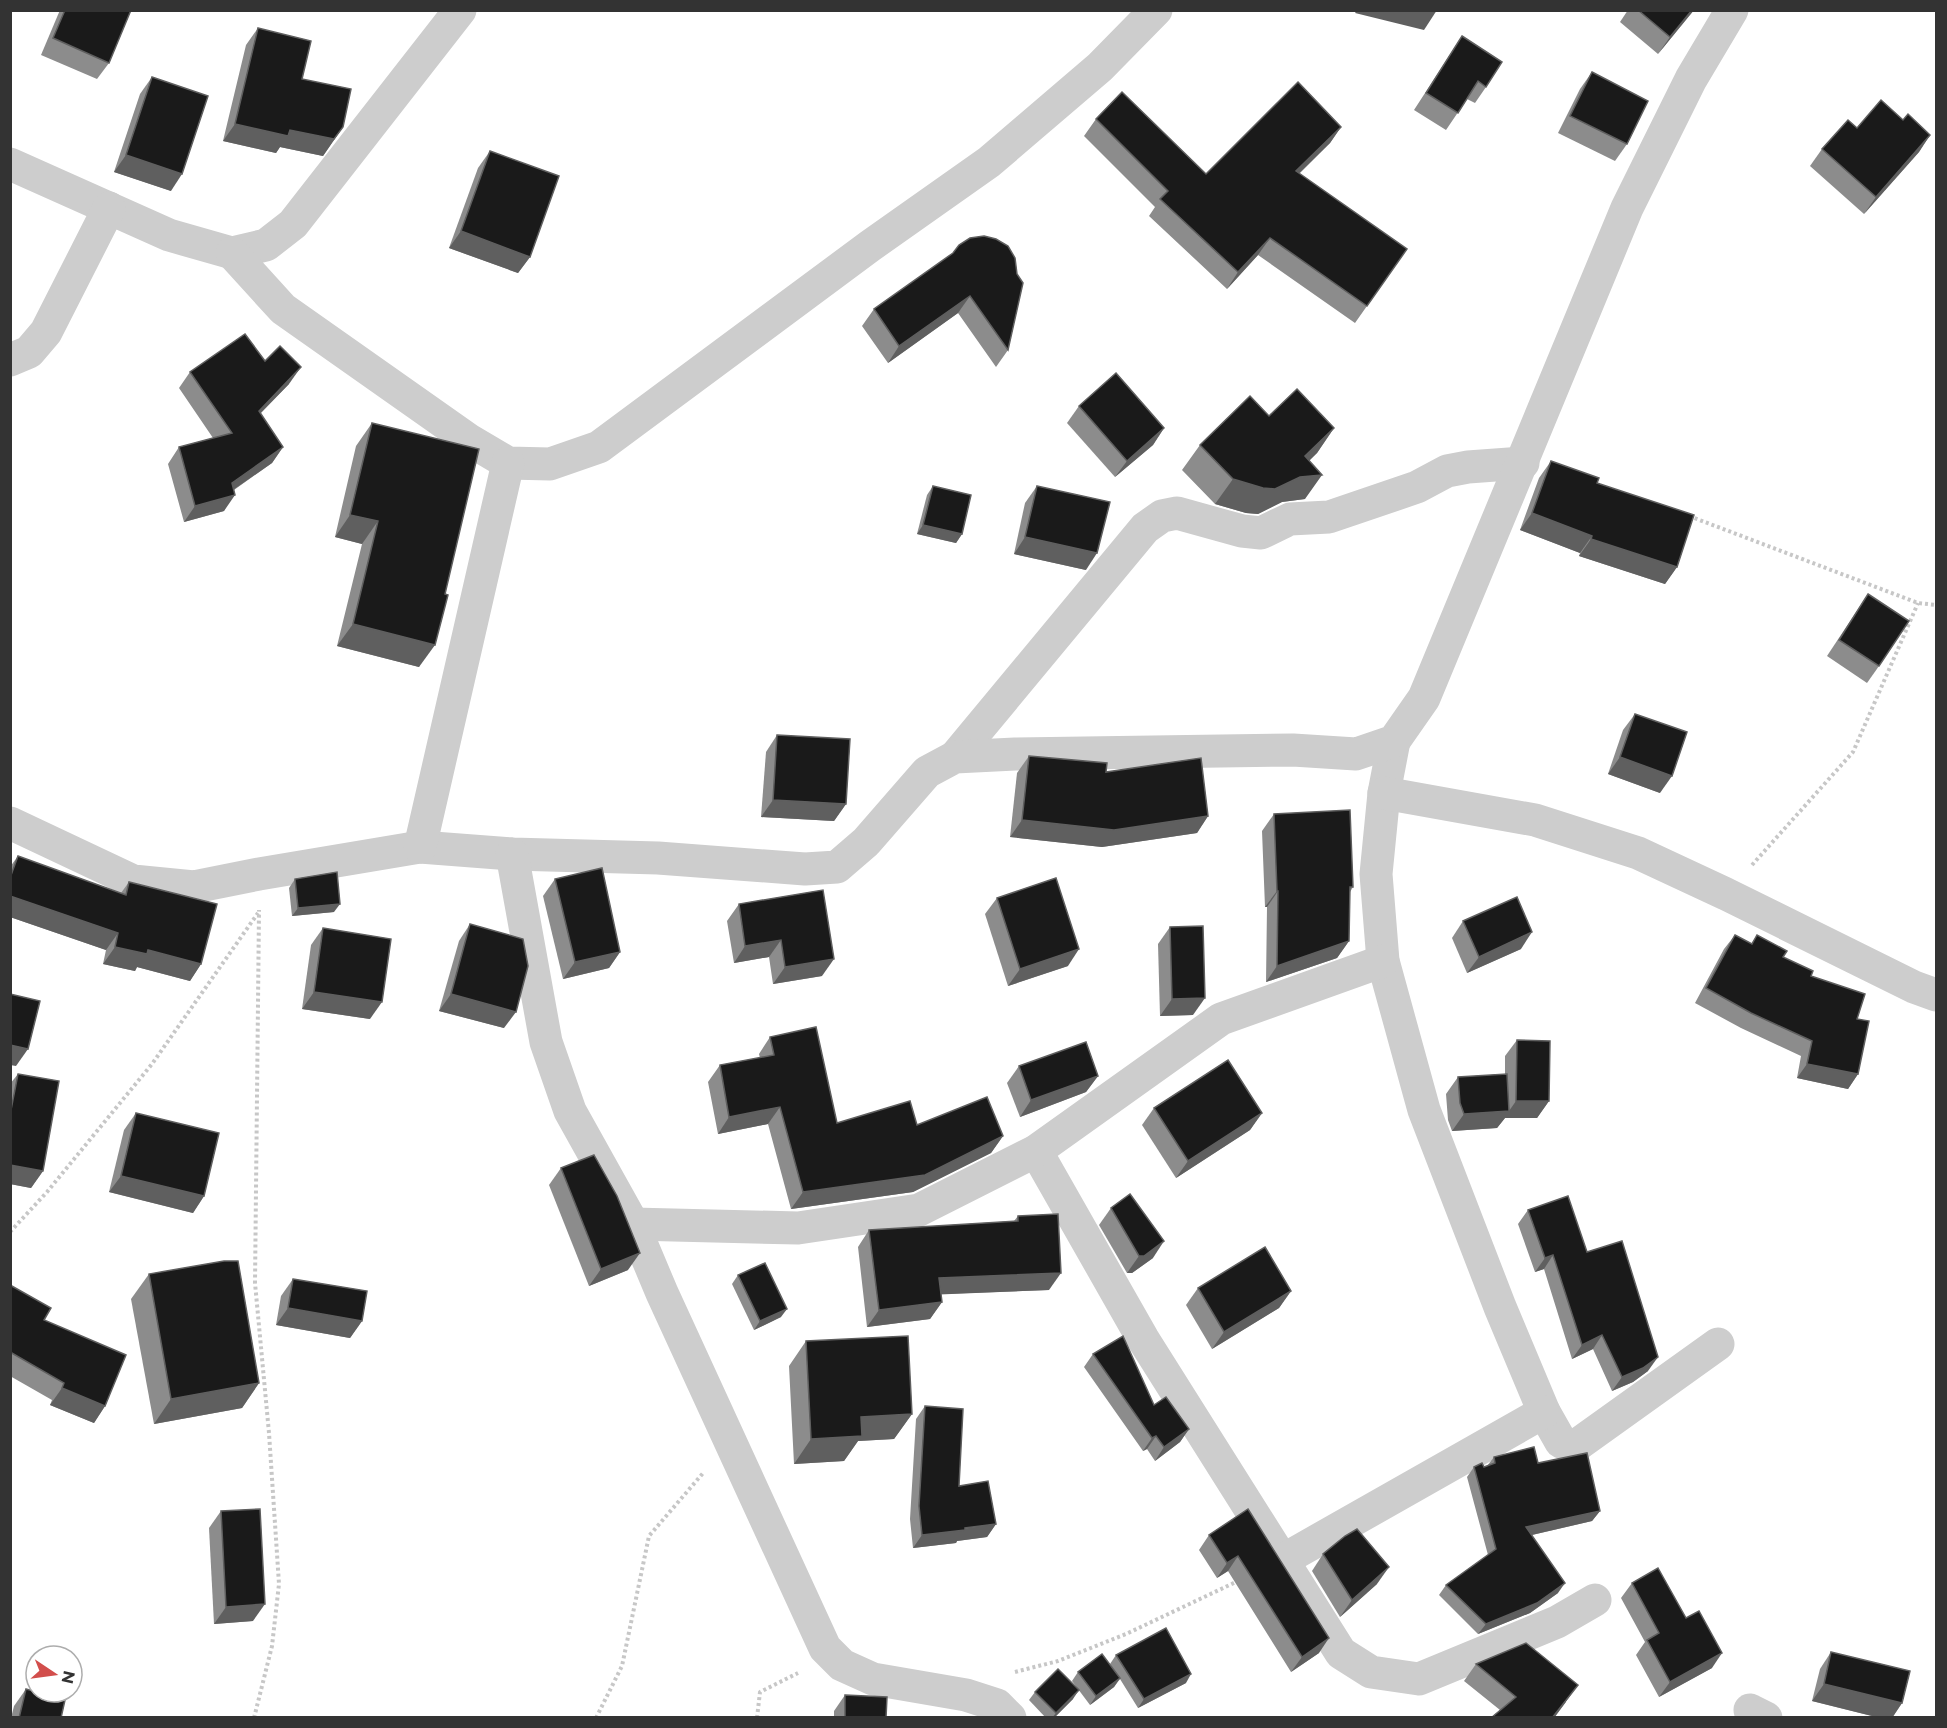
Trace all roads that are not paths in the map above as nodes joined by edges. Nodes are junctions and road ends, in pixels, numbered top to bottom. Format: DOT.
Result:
graph roads {
  1 [pos="1156,10"];
  2 [pos="1732,10"];
  3 [pos="452,14"];
  4 [pos="10,164"];
  5 [pos="109,208"];
  6 [pos="232,254"];
  7 [pos="10,360"];
  8 [pos="508,463"];
  9 [pos="1523,463"];
  10 [pos="1394,741"];
  11 [pos="956,757"];
  12 [pos="1384,793"];
  13 [pos="10,823"];
  14 [pos="420,847"];
  15 [pos="512,854"];
  16 [pos="1383,961"];
  17 [pos="1936,995"];
  18 [pos="1036,1150"];
  19 [pos="633,1224"];
  20 [pos="1718,1344"];
  21 [pos="1544,1412"];
  22 [pos="1283,1560"];
  23 [pos="1595,1600"];
  24 [pos="1010,1718"];
  1 -- 8 [label="street"];
  2 -- 9 [label="street"];
  3 -- 6 [label="street"];
  4 -- 5 [label="street"];
  5 -- 6 [label="street"];
  5 -- 7 [label="street"];
  6 -- 8 [label="street"];
  8 -- 14 [label="street"];
  9 -- 10 [label="street"];
  9 -- 11 [label="street"];
  10 -- 11 [label="street"];
  10 -- 12 [label="street"];
  11 -- 15 [label="street"];
  12 -- 16 [label="street"];
  12 -- 17 [label="street"];
  13 -- 14 [label="street"];
  14 -- 15 [label="street"];
  15 -- 19 [label="street"];
  16 -- 18 [label="street"];
  16 -- 21 [label="street"];
  18 -- 19 [label="street"];
  18 -- 22 [label="street"];
  19 -- 24 [label="street"];
  20 -- 21 [label="street"];
  21 -- 22 [label="street"];
  22 -- 23 [label="street"];
}
